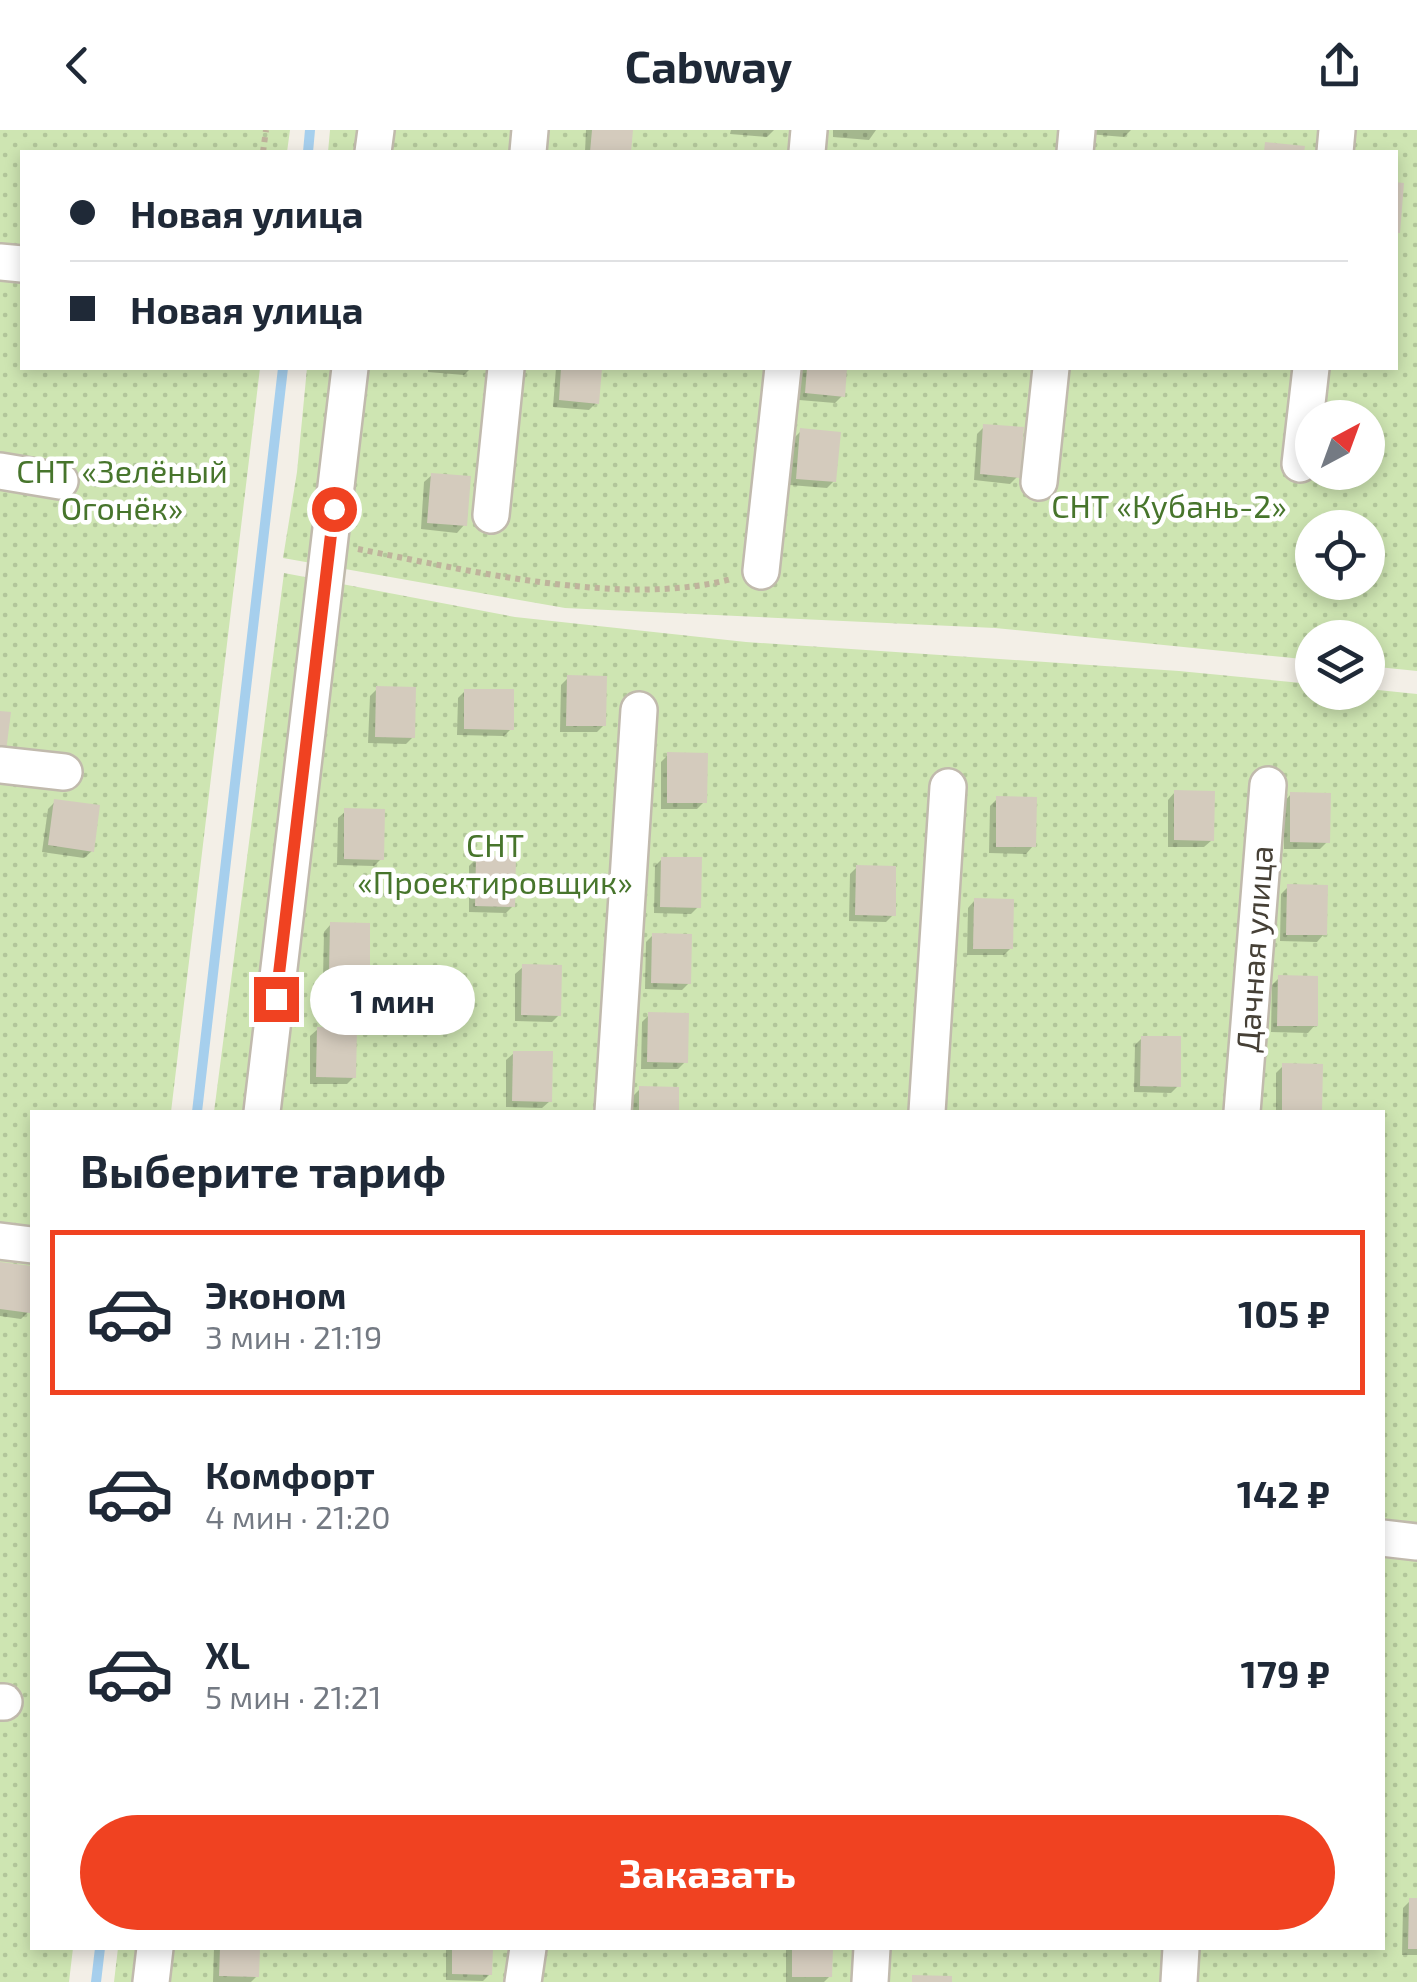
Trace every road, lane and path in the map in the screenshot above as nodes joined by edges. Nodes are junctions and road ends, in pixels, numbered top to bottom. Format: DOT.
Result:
graph roads {
  1 [pos="350,370"];
  2 [pos="506,370"];
  3 [pos="783,370"];
  4 [pos="1051,370"];
  5 [pos="1311,370"];
  6 [pos="1307,400"];
  7 [pos="0,472"];
  8 [pos="60,482"];
  9 [pos="1039,482"];
  10 [pos="491,514"];
  11 [pos="371,552"];
  12 [pos="761,571"];
  13 [pos="639,710"];
  14 [pos="0,766"];
  15 [pos="64,772"];
  16 [pos="1268,785"];
  17 [pos="948,787"];
  18 [pos="262,1110"];
  19 [pos="613,1110"];
  20 [pos="926,1110"];
  21 [pos="1242,1110"];
  22 [pos="0,1241"];
  23 [pos="30,1244"];
  24 [pos="1385,1538"];
  25 [pos="1417,1542"];
  26 [pos="155,1950"];
  27 [pos="528,1950"];
  28 [pos="872,1950"];
  29 [pos="1181,1950"];
  30 [pos="151,1982"];
  31 [pos="523,1982"];
  32 [pos="870,1982"];
  33 [pos="1179,1982"];
  1 -- 18 [label="street"];
  2 -- 10 [label="street"];
  3 -- 12 [label="street"];
  4 -- 9 [label="street"];
  5 -- 6 [label="street"];
  7 -- 8 [label="street"];
  11 -- 12 [label="path"];
  13 -- 19 [label="street"];
  14 -- 15 [label="street"];
  16 -- 21 [label="street, Дачная улица"];
  17 -- 20 [label="street"];
  22 -- 23 [label="street"];
  24 -- 25 [label="street"];
  26 -- 30 [label="street"];
  27 -- 31 [label="street"];
  28 -- 32 [label="street"];
  29 -- 33 [label="street"];
}
